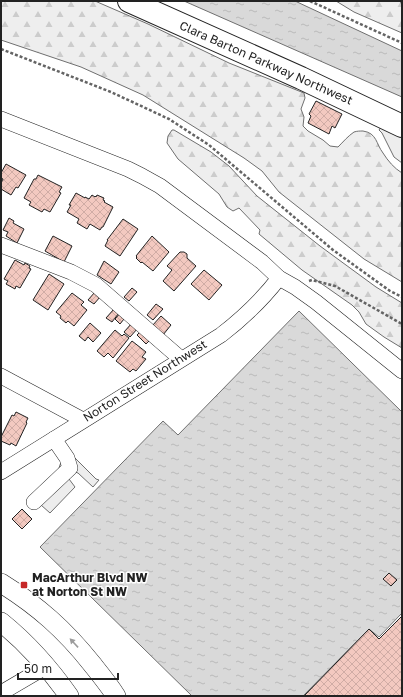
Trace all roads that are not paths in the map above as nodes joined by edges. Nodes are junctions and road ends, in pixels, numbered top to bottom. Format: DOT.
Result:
graph roads {
  1 [pos="129,1"];
  2 [pos="1,119"];
  3 [pos="402,126"];
  4 [pos="1,245"];
  5 [pos="279,278"];
  6 [pos="181,359"];
  7 [pos="402,371"];
  8 [pos="1,376"];
  9 [pos="83,420"];
  10 [pos="54,439"];
  11 [pos="1,472"];
  12 [pos="34,502"];
  13 [pos="1,582"];
  14 [pos="1,622"];
  15 [pos="47,666"];
  16 [pos="1,693"];
  17 [pos="69,696"];
  18 [pos="116,696"];
  1 -- 3 [label="highway, Clara Barton Parkway Northwest"];
  2 -- 5 [label="street"];
  4 -- 6 [label="street"];
  5 -- 6 [label="street, Norton Street Northwest"];
  5 -- 7 [label="street"];
  6 -- 9 [label="street, Norton Street Northwest"];
  8 -- 9 [label="street"];
  9 -- 10 [label="street, Norton Street Northwest"];
  10 -- 11 [label="street, Norton Street Northwest"];
  10 -- 12 [label="street"];
  18 -- 13 [label="main road, one-way"];
  14 -- 15 [label="main road"];
  15 -- 16 [label="street"];
  15 -- 17 [label="main road"];
}
